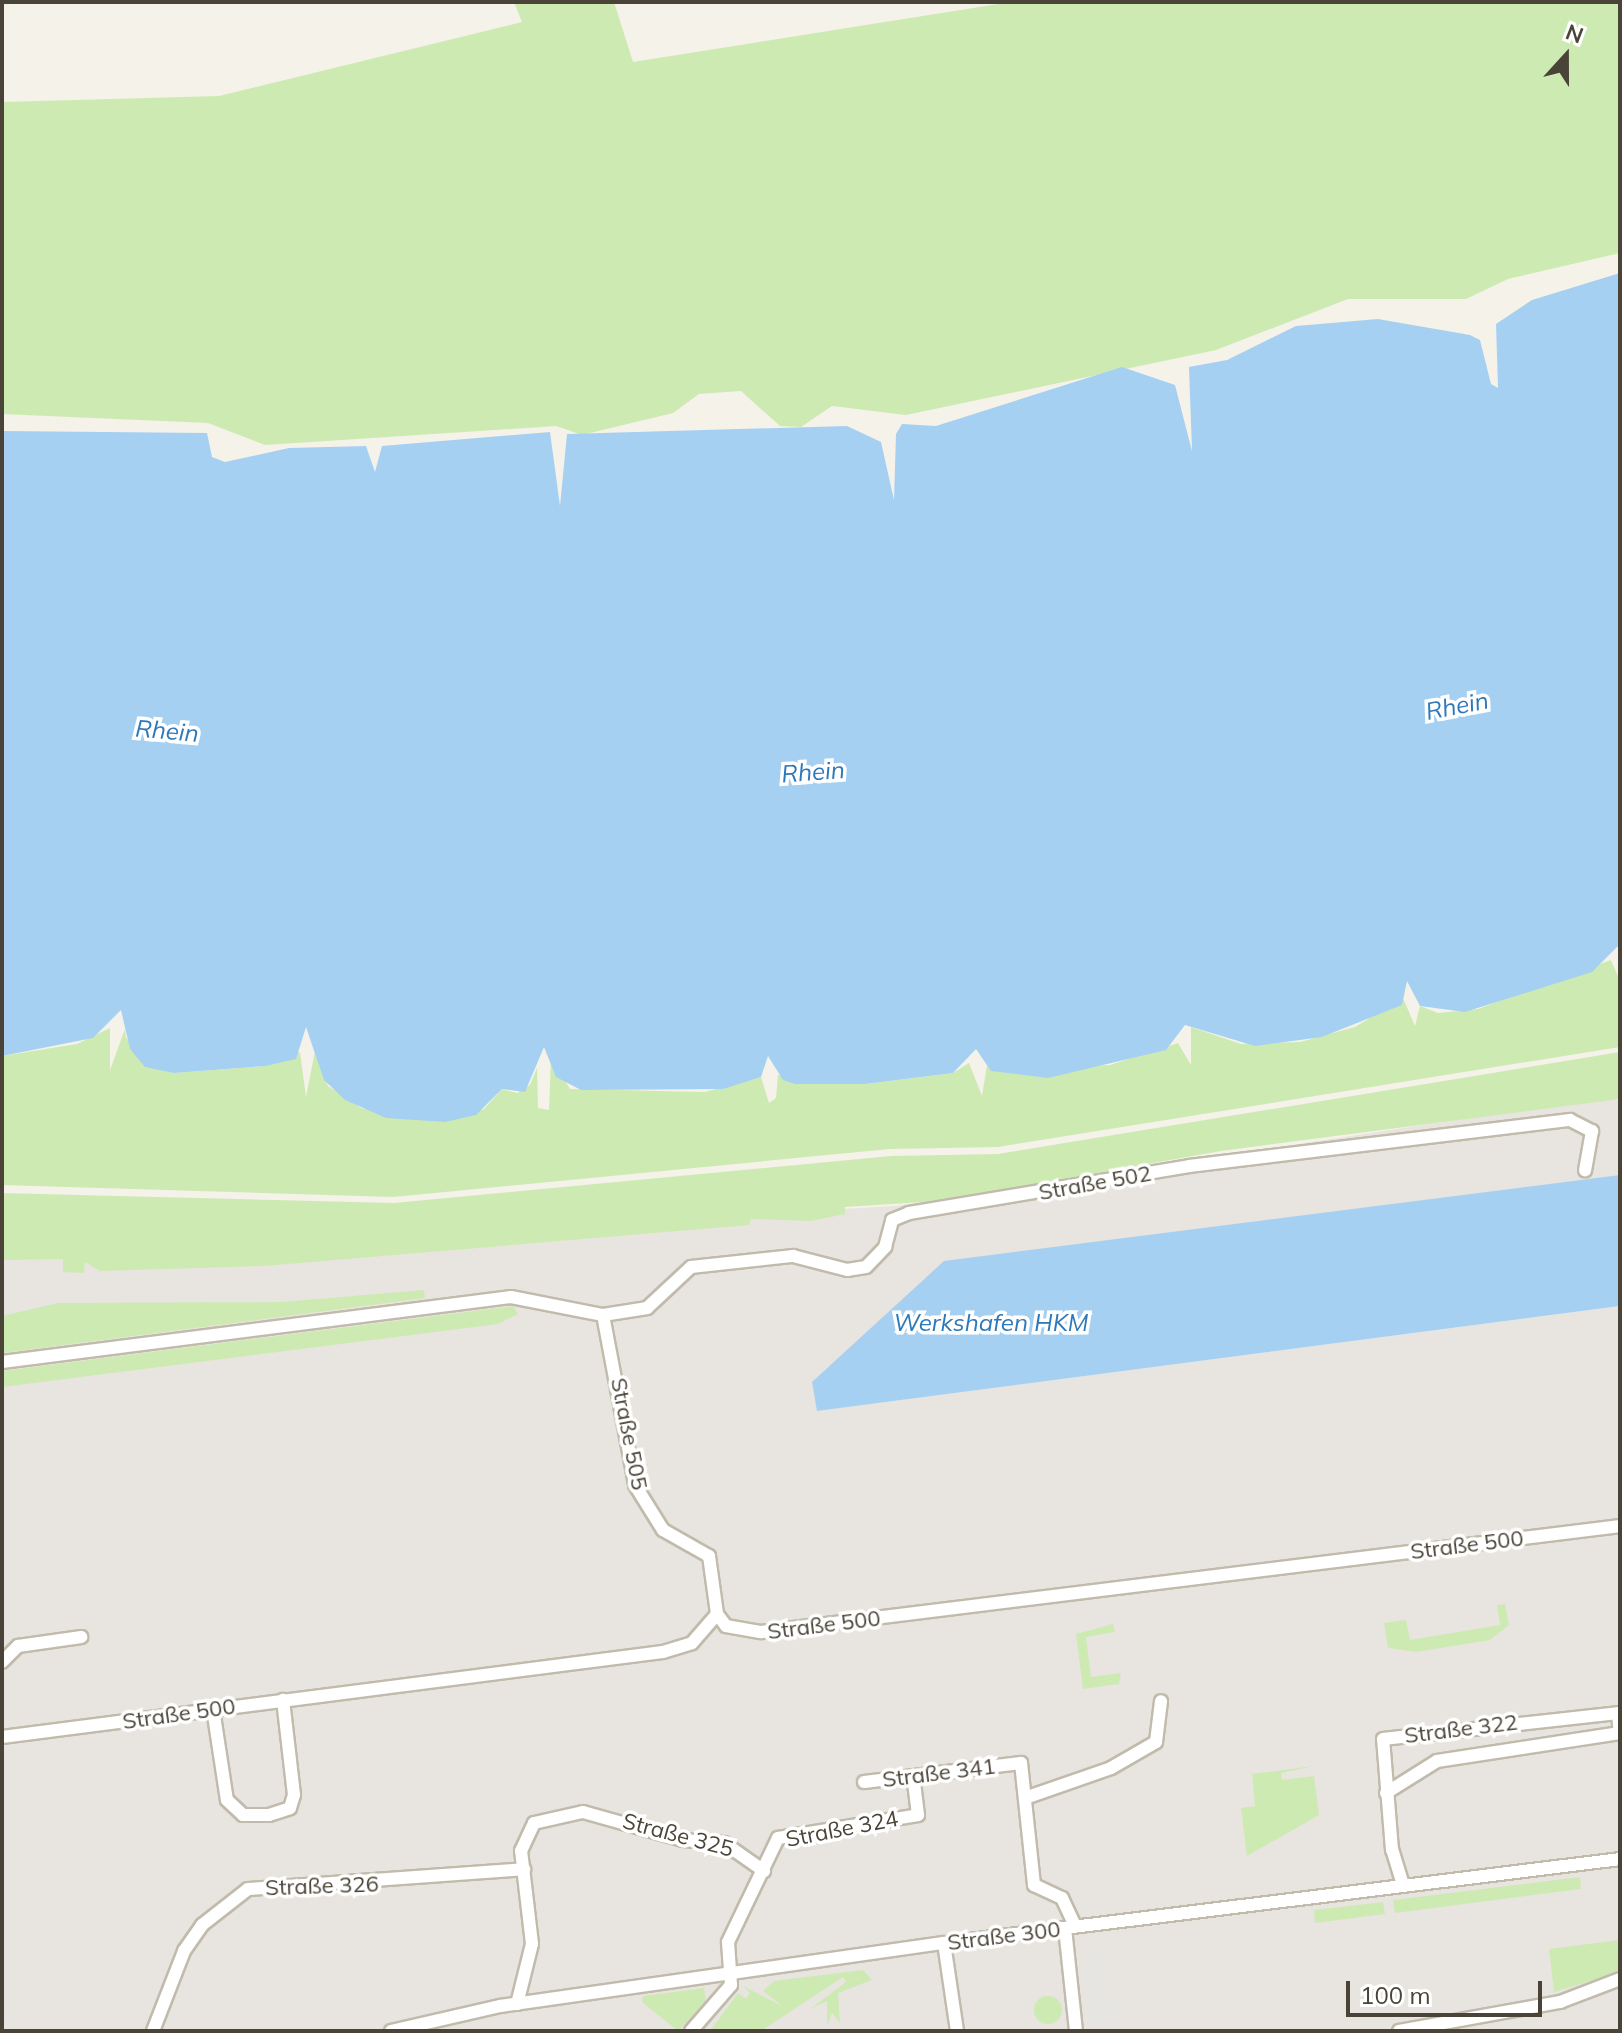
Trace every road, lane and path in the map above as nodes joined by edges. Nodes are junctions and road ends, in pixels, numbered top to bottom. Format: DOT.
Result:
graph roads {
  1 [pos="1585,1170"];
  2 [pos="603,1315"];
  3 [pos="2,1362"];
  4 [pos="1620,1526"];
  5 [pos="717,1614"];
  6 [pos="81,1637"];
  7 [pos="2,1662"];
  8 [pos="283,1700"];
  9 [pos="1161,1701"];
  10 [pos="213,1709"];
  11 [pos="1620,1734"];
  12 [pos="2,1737"];
  13 [pos="913,1776"];
  14 [pos="864,1782"];
  15 [pos="1386,1793"];
  16 [pos="1025,1798"];
  17 [pos="1620,1859"];
  18 [pos="524,1869"];
  19 [pos="764,1871"];
  20 [pos="1403,1885"];
  21 [pos="1070,1927"];
  22 [pos="944,1943"];
  23 [pos="735,1974"];
  24 [pos="1620,1979"];
  25 [pos="517,2004"];
  26 [pos="153,2031"];
  27 [pos="391,2031"];
  28 [pos="691,2031"];
  29 [pos="957,2031"];
  30 [pos="1076,2031"];
  31 [pos="1399,2031"];
  1 -- 2 [label="street, Straße 502"];
  2 -- 3 [label="street"];
  2 -- 5 [label="street, Straße 505"];
  4 -- 5 [label="street, Straße 500"];
  5 -- 8 [label="street, Straße 500"];
  6 -- 7 [label="street"];
  8 -- 10 [label="street, Straße 500"];
  8 -- 10 [label="street"];
  9 -- 16 [label="street"];
  10 -- 12 [label="street, Straße 500"];
  11 -- 15 [label="street"];
  11 -- 15 [label="street, Straße 322"];
  13 -- 14 [label="street, Straße 341"];
  13 -- 16 [label="street, Straße 341"];
  13 -- 19 [label="street, Straße 324"];
  15 -- 20 [label="street, Straße 322"];
  16 -- 21 [label="street, Straße 341"];
  17 -- 20 [label="street, Straße 300"];
  18 -- 19 [label="street, Straße 325"];
  18 -- 25 [label="street, Straße 325"];
  18 -- 26 [label="street, Straße 326"];
  19 -- 23 [label="street, Straße 324"];
  20 -- 21 [label="street, Straße 300"];
  21 -- 22 [label="street, Straße 300"];
  21 -- 30 [label="street"];
  22 -- 23 [label="street, Straße 300"];
  22 -- 29 [label="street"];
  23 -- 25 [label="street, Straße 300"];
  23 -- 28 [label="street"];
  24 -- 31 [label="street"];
  25 -- 27 [label="street, Straße 300"];
}
